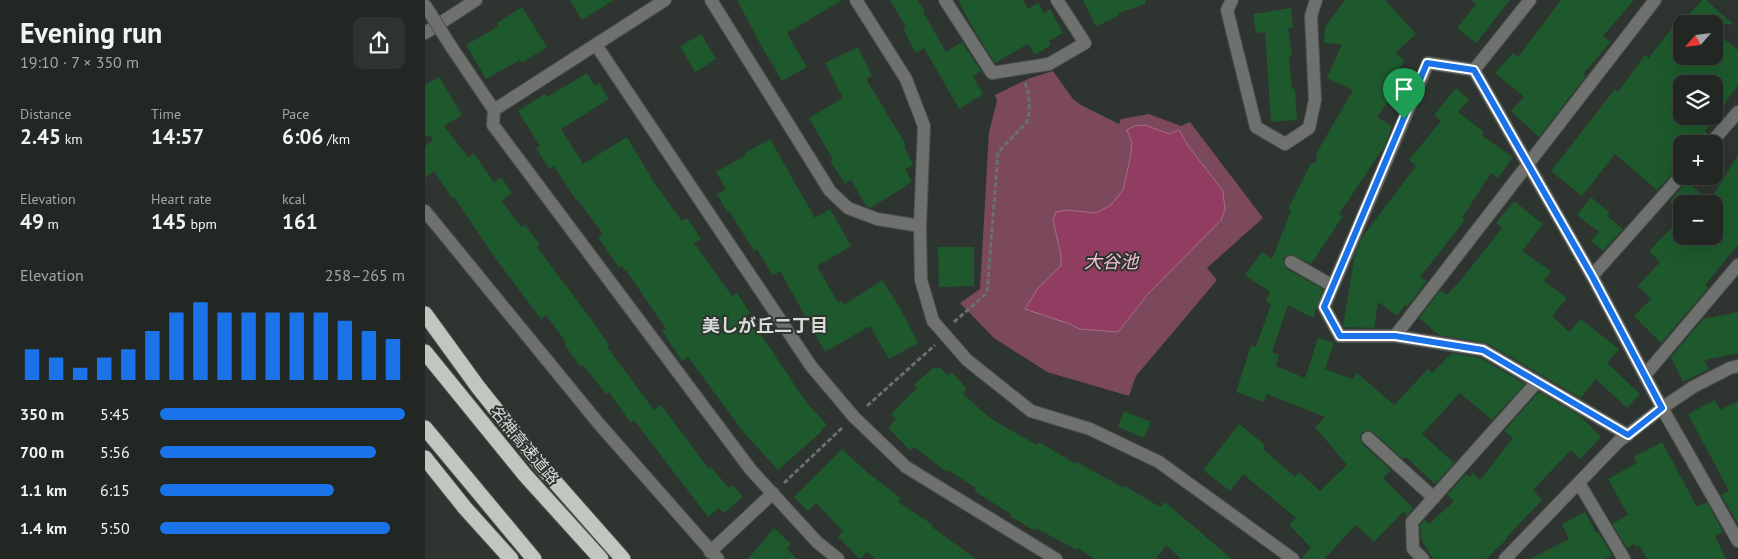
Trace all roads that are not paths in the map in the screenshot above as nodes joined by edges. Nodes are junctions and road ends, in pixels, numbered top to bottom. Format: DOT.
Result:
graph roads {
  1 [pos="476,0"];
  2 [pos="665,0"];
  3 [pos="711,0"];
  4 [pos="856,0"];
  5 [pos="945,0"];
  6 [pos="1057,0"];
  7 [pos="1231,0"];
  8 [pos="1316,0"];
  9 [pos="1530,0"];
  10 [pos="1655,0"];
  11 [pos="425,5"];
  12 [pos="425,32"];
  13 [pos="596,45"];
  14 [pos="1474,70"];
  15 [pos="494,110"];
  16 [pos="1738,112"];
  17 [pos="1718,135"];
  18 [pos="1527,164"];
  19 [pos="1673,185"];
  20 [pos="425,211"];
  21 [pos="920,226"];
  22 [pos="1291,262"];
  23 [pos="1738,265"];
  24 [pos="1592,276"];
  25 [pos="1333,286"];
  26 [pos="425,314"];
  27 [pos="1395,336"];
  28 [pos="425,352"];
  29 [pos="1738,366"];
  30 [pos="1645,375"];
  31 [pos="1537,382"];
  32 [pos="1662,408"];
  33 [pos="425,428"];
  34 [pos="1628,435"];
  35 [pos="1368,438"];
  36 [pos="425,458"];
  37 [pos="1579,483"];
  38 [pos="773,494"];
  39 [pos="1434,498"];
  40 [pos="1738,541"];
  41 [pos="714,555"];
  42 [pos="511,559"];
  43 [pos="534,559"];
  44 [pos="601,559"];
  45 [pos="623,559"];
  46 [pos="838,559"];
  47 [pos="1056,559"];
  48 [pos="1293,559"];
  49 [pos="1423,559"];
  50 [pos="1505,559"];
  51 [pos="1624,559"];
  1 -- 12 [label="street"];
  2 -- 13 [label="street"];
  3 -- 21 [label="street"];
  4 -- 21 [label="street"];
  5 -- 6 [label="street"];
  7 -- 8 [label="street"];
  9 -- 14 [label="street"];
  10 -- 18 [label="street"];
  11 -- 15 [label="street, bridge"];
  13 -- 15 [label="street"];
  13 -- 47 [label="street"];
  14 -- 18 [label="street"];
  14 -- 25 [label="street"];
  15 -- 38 [label="street"];
  16 -- 17 [label="street"];
  18 -- 24 [label="street"];
  18 -- 27 [label="street"];
  19 -- 24 [label="street"];
  20 -- 41 [label="street"];
  21 -- 48 [label="street"];
  22 -- 25 [label="street"];
  23 -- 30 [label="street"];
  24 -- 30 [label="street"];
  25 -- 27 [label="street"];
  26 -- 45 [label="highway"];
  27 -- 31 [label="street"];
  28 -- 44 [label="highway, 名神高速道路"];
  29 -- 32 [label="street"];
  30 -- 32 [label="street"];
  31 -- 34 [label="street"];
  31 -- 39 [label="street"];
  32 -- 34 [label="street"];
  32 -- 40 [label="street"];
  33 -- 43 [label="highway"];
  34 -- 37 [label="street"];
  35 -- 39 [label="street"];
  36 -- 42 [label="highway"];
  37 -- 50 [label="street"];
  37 -- 51 [label="street"];
  38 -- 41 [label="street"];
  38 -- 46 [label="street"];
  39 -- 49 [label="street"];
}
